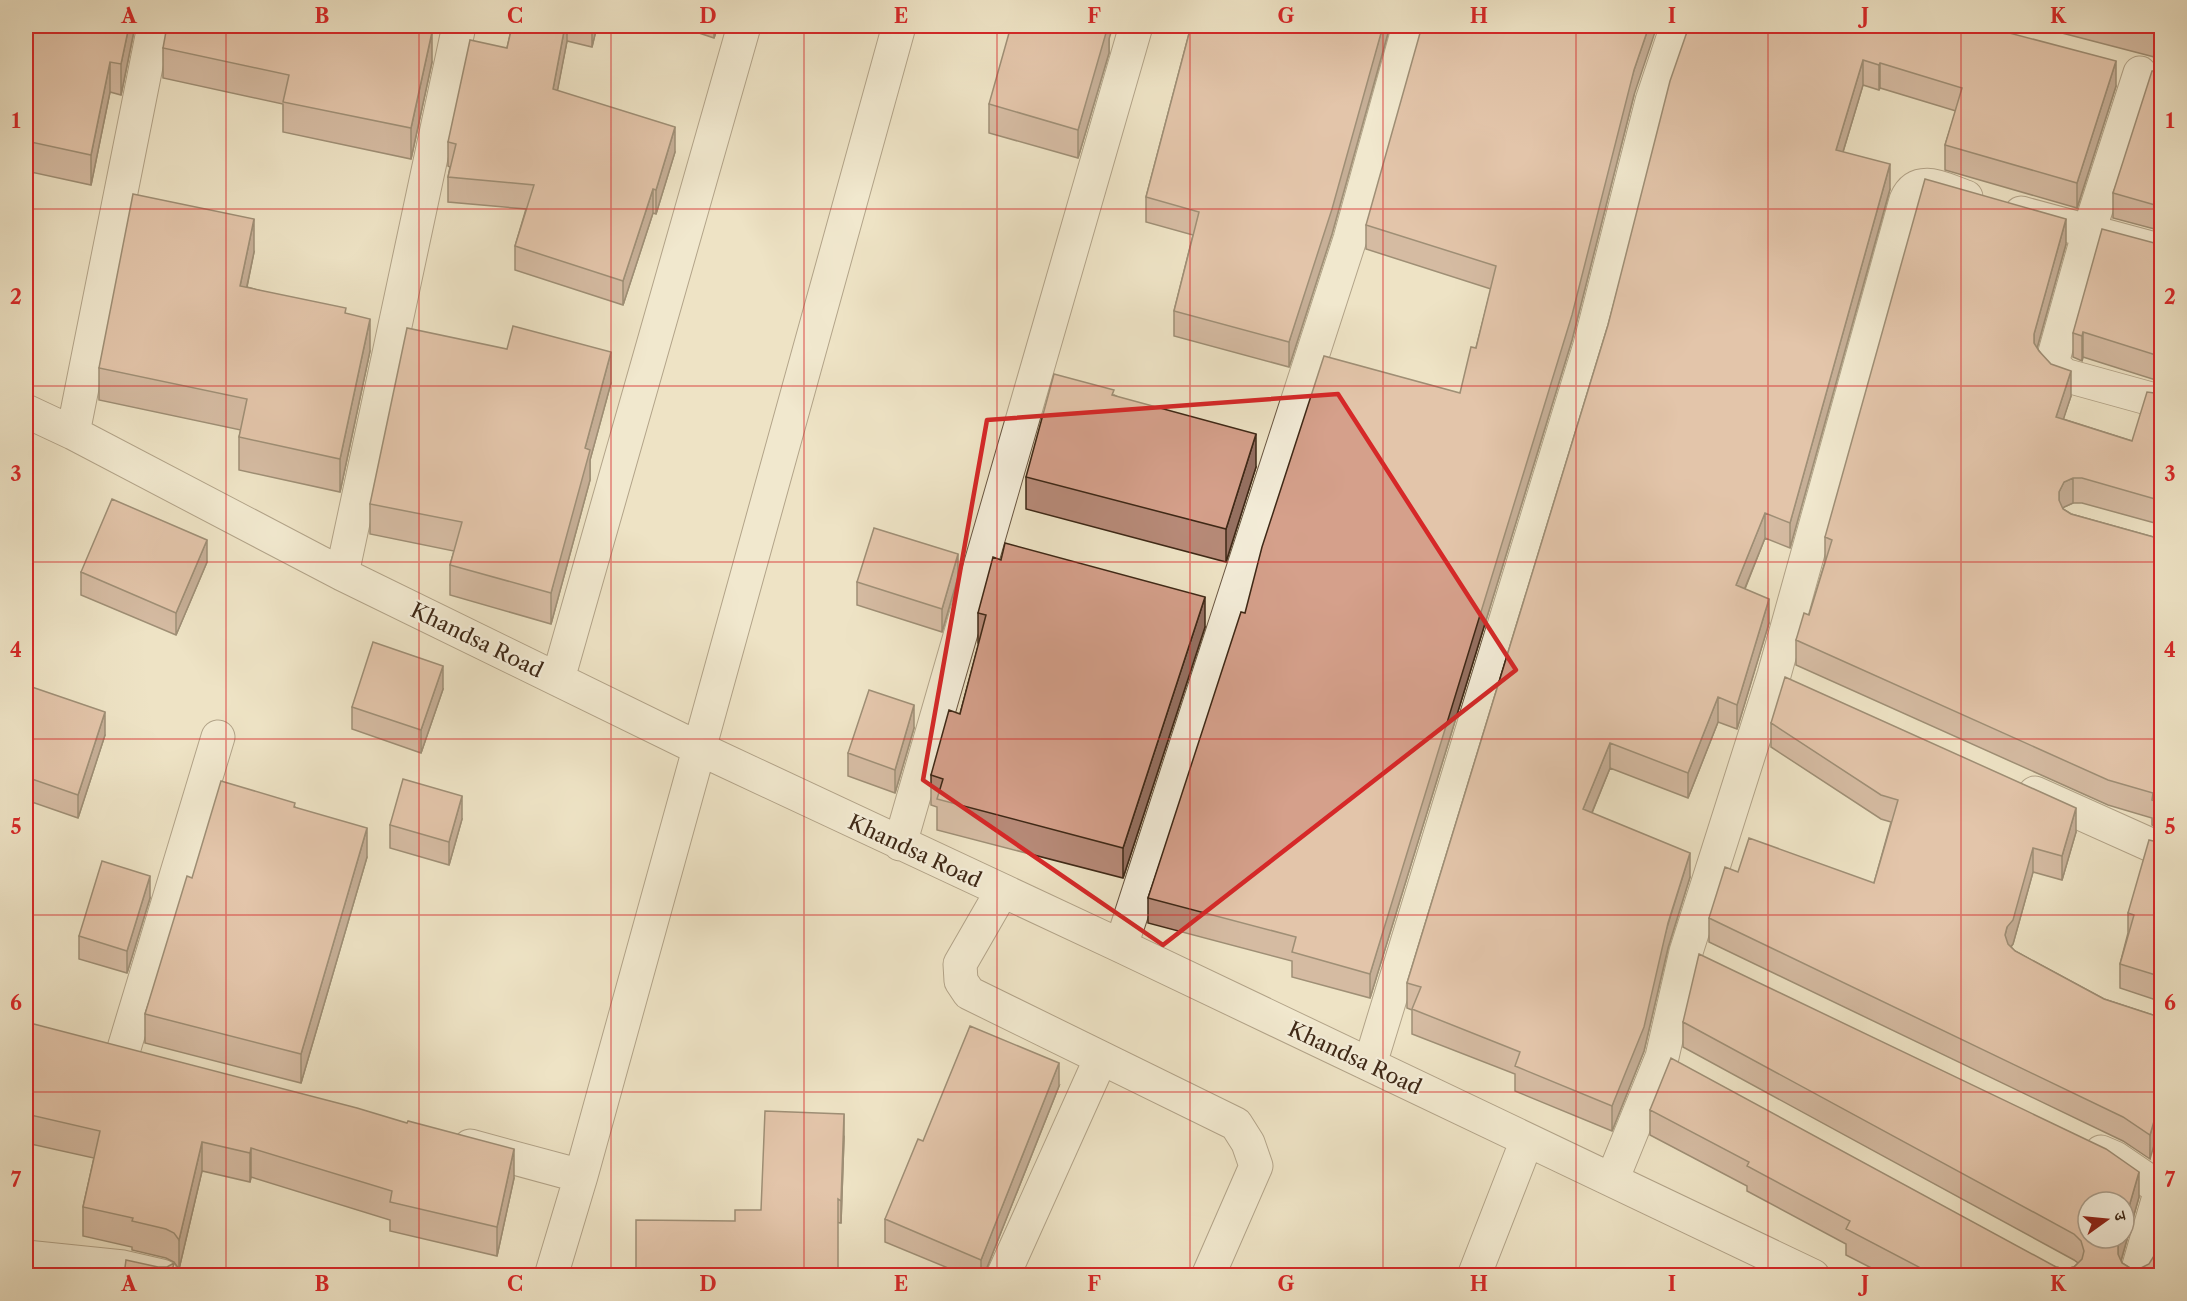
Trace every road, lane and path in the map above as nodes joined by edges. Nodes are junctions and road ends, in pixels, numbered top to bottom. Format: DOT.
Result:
graph roads {
  1 [pos="154,26"];
  2 [pos="744,26"];
  3 [pos="899,26"];
  4 [pos="1136,26"];
  5 [pos="1409,26"];
  6 [pos="1677,26"];
  7 [pos="457,37"];
  8 [pos="423,41"];
  9 [pos="2107,64"];
  10 [pos="2151,76"];
  11 [pos="2089,231"];
  12 [pos="2162,251"];
  13 [pos="2162,402"];
  14 [pos="26,411"];
  15 [pos="73,433"];
  16 [pos="342,574"];
  17 [pos="558,679"];
  18 [pos="218,737"];
  19 [pos="700,749"];
  20 [pos="2011,782"];
  21 [pos="900,844"];
  22 [pos="2162,850"];
  23 [pos="1002,891"];
  24 [pos="1121,946"];
  25 [pos="1686,952"];
  26 [pos="1718,968"];
  27 [pos="90,1047"];
  28 [pos="122,1055"];
  29 [pos="1662,1057"];
  30 [pos="1101,1058"];
  31 [pos="156,1064"];
  32 [pos="1370,1064"];
  33 [pos="1691,1072"];
  34 [pos="2072,1138"];
  35 [pos="443,1139"];
  36 [pos="1527,1140"];
  37 [pos="581,1176"];
  38 [pos="1612,1180"];
  39 [pos="2161,1188"];
  40 [pos="26,1257"];
  41 [pos="122,1271"];
  42 [pos="162,1275"];
  43 [pos="551,1275"];
  44 [pos="1003,1275"];
  45 [pos="1208,1275"];
  46 [pos="1474,1275"];
  47 [pos="1812,1275"];
  48 [pos="2136,1275"];
  1 -- 15 [label="street"];
  2 -- 17 [label="street"];
  3 -- 19 [label="street"];
  4 -- 21 [label="street"];
  5 -- 24 [label="street"];
  6 -- 32 [label="street"];
  7 -- 8 [label="street"];
  7 -- 16 [label="street"];
  9 -- 10 [label="street"];
  10 -- 11 [label="street"];
  11 -- 12 [label="street"];
  11 -- 13 [label="street"];
  11 -- 25 [label="street"];
  14 -- 15 [label="street, Khandsa Road"];
  15 -- 16 [label="street, Khandsa Road"];
  16 -- 17 [label="street, Khandsa Road"];
  17 -- 19 [label="street, Khandsa Road"];
  18 -- 28 [label="street"];
  19 -- 21 [label="street, Khandsa Road"];
  19 -- 37 [label="street"];
  20 -- 22 [label="street"];
  21 -- 23 [label="street, Khandsa Road"];
  23 -- 24 [label="street, Khandsa Road"];
  23 -- 30 [label="street"];
  24 -- 32 [label="street, Khandsa Road"];
  25 -- 26 [label="street"];
  25 -- 29 [label="street"];
  27 -- 28 [label="street"];
  28 -- 31 [label="street"];
  29 -- 33 [label="street"];
  29 -- 38 [label="street"];
  30 -- 44 [label="street"];
  30 -- 45 [label="street"];
  32 -- 36 [label="street, Khandsa Road"];
  34 -- 39 [label="street"];
  35 -- 37 [label="street"];
  36 -- 38 [label="street, Khandsa Road"];
  36 -- 46 [label="street"];
  37 -- 43 [label="street"];
  38 -- 47 [label="street, Khandsa Road"];
  39 -- 48 [label="street"];
  40 -- 41 [label="street"];
  41 -- 42 [label="street"];
}
